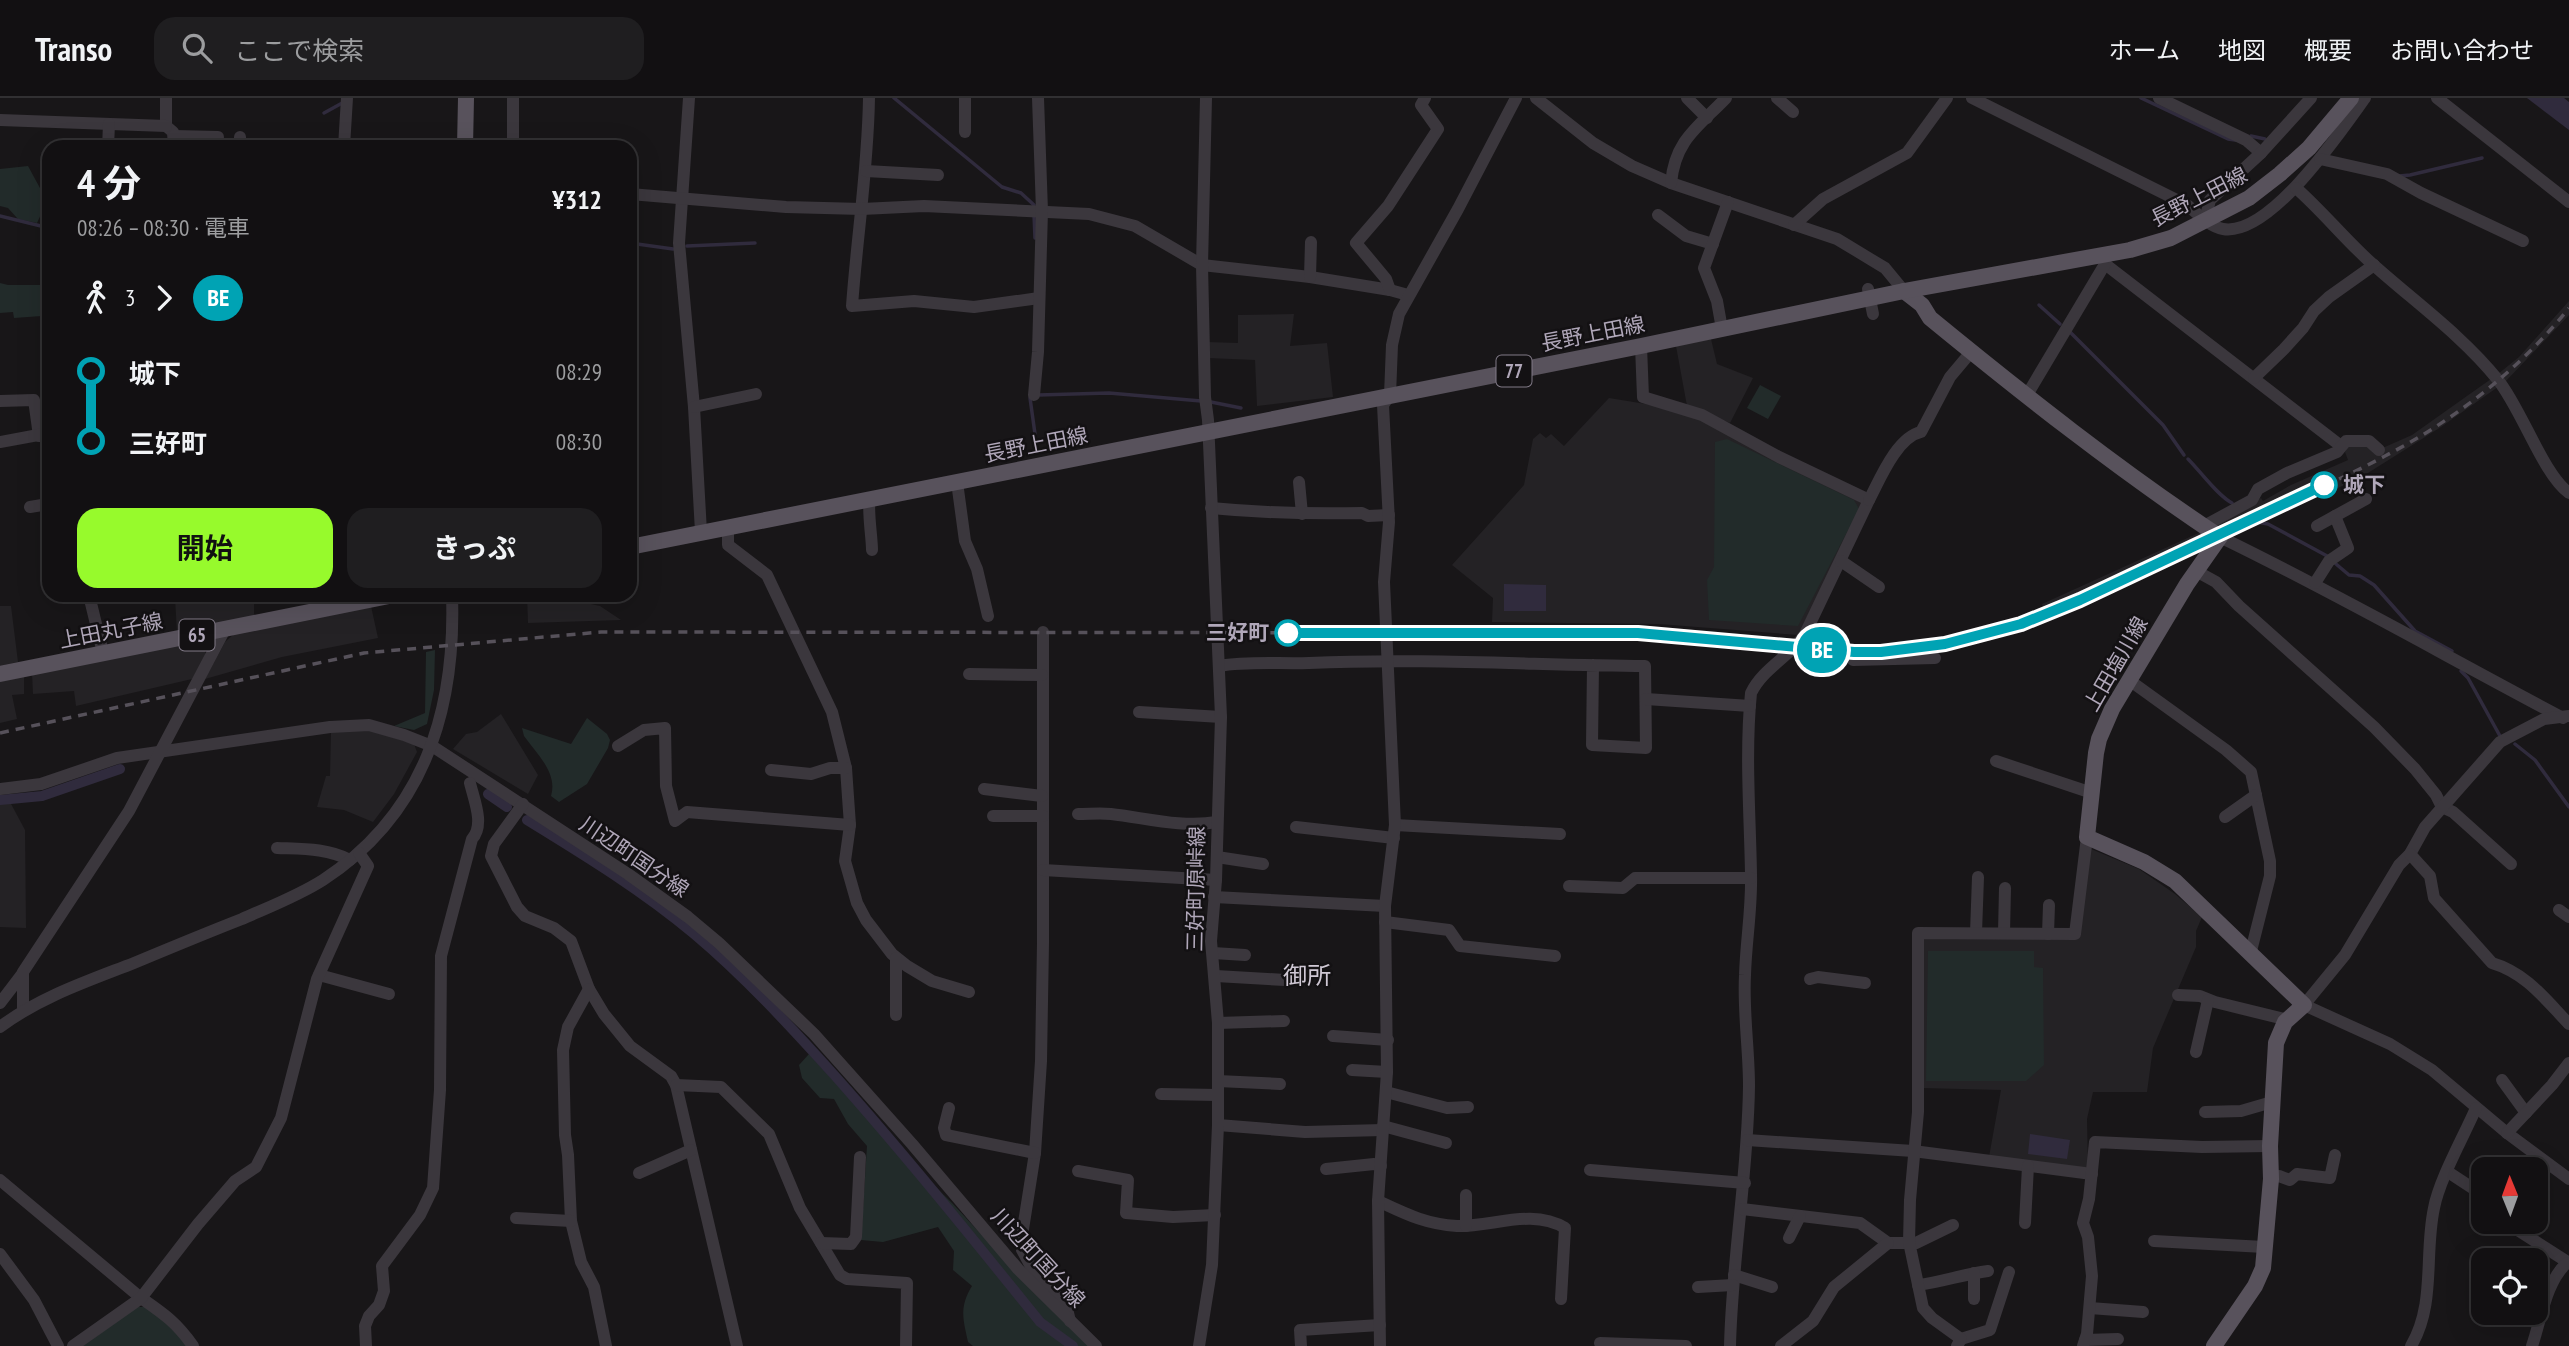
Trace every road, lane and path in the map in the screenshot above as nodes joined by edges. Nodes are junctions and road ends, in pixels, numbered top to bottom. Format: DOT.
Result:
graph roads {
  1 [pos="166,98"];
  2 [pos="346,98"];
  3 [pos="466,98"];
  4 [pos="513,98"];
  5 [pos="689,98"];
  6 [pos="869,98"];
  7 [pos="965,98"];
  8 [pos="1038,98"];
  9 [pos="1206,98"];
  10 [pos="1425,98"];
  11 [pos="1516,98"];
  12 [pos="1536,98"];
  13 [pos="1687,98"];
  14 [pos="1726,98"];
  15 [pos="1777,98"];
  16 [pos="1947,98"];
  17 [pos="1972,98"];
  18 [pos="2159,98"];
  19 [pos="2311,98"];
  20 [pos="2351,98"];
  21 [pos="2365,98"];
  22 [pos="2437,98"];
  23 [pos="1793,112"];
  24 [pos="1707,118"];
  25 [pos="0,120"];
  26 [pos="109,124"];
  27 [pos="965,132"];
  28 [pos="171,136"];
  29 [pos="218,137"];
  30 [pos="108,140"];
  31 [pos="344,140"];
  32 [pos="465,140"];
  33 [pos="513,140"];
  34 [pos="2261,153"];
  35 [pos="2320,159"];
  36 [pos="866,170"];
  37 [pos="938,175"];
  38 [pos="1671,183"];
  39 [pos="2296,188"];
  40 [pos="637,194"];
  41 [pos="682,200"];
  42 [pos="1728,202"];
  43 [pos="2569,202"];
  44 [pos="862,209"];
  45 [pos="1042,211"];
  46 [pos="1657,215"];
  47 [pos="2205,220"];
  48 [pos="1794,225"];
  49 [pos="2523,241"];
  50 [pos="1311,242"];
  51 [pos="1713,244"];
  52 [pos="2104,260"];
  53 [pos="1202,265"];
  54 [pos="2374,265"];
  55 [pos="1310,277"];
  56 [pos="1868,289"];
  57 [pos="1390,290"];
  58 [pos="1904,291"];
  59 [pos="1408,295"];
  60 [pos="1039,298"];
  61 [pos="1873,314"];
  62 [pos="1722,329"];
  63 [pos="1641,346"];
  64 [pos="1971,352"];
  65 [pos="2254,378"];
  66 [pos="756,394"];
  67 [pos="1034,395"];
  68 [pos="1390,395"];
  69 [pos="2027,395"];
  70 [pos="0,401"];
  71 [pos="694,407"];
  72 [pos="42,427"];
  73 [pos="1208,432"];
  74 [pos="42,434"];
  75 [pos="0,442"];
  76 [pos="2342,446"];
  77 [pos="2379,450"];
  78 [pos="957,482"];
  79 [pos="1299,482"];
  80 [pos="2569,493"];
  81 [pos="870,498"];
  82 [pos="2366,499"];
  83 [pos="1869,500"];
  84 [pos="42,505"];
  85 [pos="30,507"];
  86 [pos="1211,508"];
  87 [pos="1302,514"];
  88 [pos="1389,515"];
  89 [pos="2335,516"];
  90 [pos="2204,526"];
  91 [pos="2317,526"];
  92 [pos="728,528"];
  93 [pos="701,533"];
  94 [pos="2220,537"];
  95 [pos="637,546"];
  96 [pos="872,550"];
  97 [pos="1841,561"];
  98 [pos="2196,571"];
  99 [pos="2315,583"];
  100 [pos="1879,587"];
  101 [pos="91,602"];
  102 [pos="361,602"];
  103 [pos="452,602"];
  104 [pos="988,616"];
  105 [pos="224,631"];
  106 [pos="1043,632"];
  107 [pos="103,653"];
  108 [pos="1935,658"];
  109 [pos="1853,660"];
  110 [pos="1388,661"];
  111 [pos="1219,666"];
  112 [pos="1593,666"];
  113 [pos="0,674"];
  114 [pos="969,674"];
  115 [pos="1042,675"];
  116 [pos="2129,680"];
  117 [pos="1646,698"];
  118 [pos="1750,706"];
  119 [pos="1139,712"];
  120 [pos="1221,717"];
  121 [pos="2567,718"];
  122 [pos="432,746"];
  123 [pos="618,746"];
  124 [pos="163,750"];
  125 [pos="1996,761"];
  126 [pos="846,768"];
  127 [pos="771,770"];
  128 [pos="470,783"];
  129 [pos="0,789"];
  130 [pos="984,789"];
  131 [pos="2092,793"];
  132 [pos="2256,795"];
  133 [pos="1042,796"];
  134 [pos="523,804"];
  135 [pos="2442,807"];
  136 [pos="1078,814"];
  137 [pos="993,816"];
  138 [pos="1043,816"];
  139 [pos="2225,817"];
  140 [pos="1217,822"];
  141 [pos="850,825"];
  142 [pos="1296,827"];
  143 [pos="1394,832"];
  144 [pos="477,833"];
  145 [pos="1560,834"];
  146 [pos="2087,837"];
  147 [pos="494,844"];
  148 [pos="277,848"];
  149 [pos="2410,854"];
  150 [pos="354,857"];
  151 [pos="1217,857"];
  152 [pos="1263,864"];
  153 [pos="2511,864"];
  154 [pos="1043,870"];
  155 [pos="1978,877"];
  156 [pos="1751,878"];
  157 [pos="1216,880"];
  158 [pos="1569,886"];
  159 [pos="2005,888"];
  160 [pos="1214,897"];
  161 [pos="2049,905"];
  162 [pos="1385,906"];
  163 [pos="1385,922"];
  164 [pos="1976,933"];
  165 [pos="2004,933"];
  166 [pos="2048,934"];
  167 [pos="2251,951"];
  168 [pos="1213,953"];
  169 [pos="1245,955"];
  170 [pos="1555,956"];
  171 [pos="897,958"];
  172 [pos="23,972"];
  173 [pos="319,975"];
  174 [pos="1216,976"];
  175 [pos="1810,979"];
  176 [pos="1284,980"];
  177 [pos="1866,983"];
  178 [pos="589,989"];
  179 [pos="970,992"];
  180 [pos="389,994"];
  181 [pos="2178,995"];
  182 [pos="2208,1000"];
  183 [pos="0,1003"];
  184 [pos="2304,1005"];
  185 [pos="23,1011"];
  186 [pos="896,1016"];
  187 [pos="2288,1020"];
  188 [pos="1284,1021"];
  189 [pos="1218,1023"];
  190 [pos="2569,1024"];
  191 [pos="0,1027"];
  192 [pos="1332,1036"];
  193 [pos="1388,1040"];
  194 [pos="2196,1052"];
  195 [pos="2569,1063"];
  196 [pos="1352,1070"];
  197 [pos="1387,1072"];
  198 [pos="2502,1080"];
  199 [pos="1218,1081"];
  200 [pos="676,1084"];
  201 [pos="1280,1084"];
  202 [pos="1386,1092"];
  203 [pos="1161,1094"];
  204 [pos="1218,1095"];
  205 [pos="2272,1102"];
  206 [pos="1468,1107"];
  207 [pos="949,1108"];
  208 [pos="2476,1108"];
  209 [pos="2205,1112"];
  210 [pos="2526,1113"];
  211 [pos="1218,1125"];
  212 [pos="1383,1128"];
  213 [pos="2507,1133"];
  214 [pos="1747,1140"];
  215 [pos="1446,1143"];
  216 [pos="2270,1146"];
  217 [pos="691,1150"];
  218 [pos="1913,1150"];
  219 [pos="1035,1153"];
  220 [pos="2335,1155"];
  221 [pos="860,1157"];
  222 [pos="1381,1166"];
  223 [pos="2028,1166"];
  224 [pos="1326,1169"];
  225 [pos="1590,1170"];
  226 [pos="1078,1171"];
  227 [pos="2448,1172"];
  228 [pos="639,1173"];
  229 [pos="2092,1174"];
  230 [pos="2271,1179"];
  231 [pos="2569,1179"];
  232 [pos="0,1180"];
  233 [pos="1745,1183"];
  234 [pos="2471,1187"];
  235 [pos="1466,1195"];
  236 [pos="1378,1201"];
  237 [pos="1742,1209"];
  238 [pos="1215,1215"];
  239 [pos="1800,1216"];
  240 [pos="516,1218"];
  241 [pos="571,1221"];
  242 [pos="2025,1223"];
  243 [pos="1953,1225"];
  244 [pos="1466,1226"];
  245 [pos="2523,1234"];
  246 [pos="1789,1238"];
  247 [pos="2154,1241"];
  248 [pos="1909,1242"];
  249 [pos="821,1243"];
  250 [pos="1888,1243"];
  251 [pos="2264,1247"];
  252 [pos="0,1254"];
  253 [pos="2568,1263"];
  254 [pos="1987,1271"];
  255 [pos="2009,1272"];
  256 [pos="1974,1273"];
  257 [pos="1734,1280"];
  258 [pos="1918,1285"];
  259 [pos="1698,1287"];
  260 [pos="1772,1287"];
  261 [pos="141,1298"];
  262 [pos="1561,1299"];
  263 [pos="1974,1299"];
  264 [pos="2090,1308"];
  265 [pos="2143,1312"];
  266 [pos="1070,1321"];
  267 [pos="1380,1325"];
  268 [pos="2118,1339"];
  269 [pos="1600,1343"];
  270 [pos="1962,1343"];
  271 [pos="2084,1343"];
  272 [pos="58,1346"];
  273 [pos="73,1346"];
  274 [pos="193,1346"];
  275 [pos="366,1346"];
  276 [pos="606,1346"];
  277 [pos="737,1346"];
  278 [pos="906,1346"];
  279 [pos="1096,1346"];
  280 [pos="1199,1346"];
  281 [pos="1301,1346"];
  282 [pos="1380,1346"];
  283 [pos="1686,1346"];
  284 [pos="1730,1346"];
  285 [pos="1781,1346"];
  286 [pos="2214,1346"];
  287 [pos="2411,1346"];
  288 [pos="2532,1346"];
  1 -- 28 [label="street"];
  2 -- 31 [label="street"];
  3 -- 32 [label="main road"];
  4 -- 33 [label="street"];
  5 -- 41 [label="street"];
  6 -- 36 [label="street"];
  7 -- 27 [label="street"];
  8 -- 45 [label="street"];
  9 -- 53 [label="street, 三好町原峠線"];
  10 -- 57 [label="street"];
  11 -- 59 [label="street"];
  12 -- 38 [label="street"];
  13 -- 24 [label="street"];
  14 -- 24 [label="street"];
  15 -- 23 [label="street"];
  16 -- 48 [label="street"];
  17 -- 47 [label="street"];
  18 -- 34 [label="street"];
  19 -- 34 [label="street"];
  20 -- 47 [label="main road, 長野上田線 / 77"];
  21 -- 35 [label="street"];
  22 -- 43 [label="street"];
  24 -- 38 [label="street"];
  25 -- 26 [label="street"];
  26 -- 28 [label="street"];
  26 -- 30 [label="street"];
  28 -- 29 [label="street"];
  34 -- 47 [label="street"];
  35 -- 39 [label="street"];
  35 -- 49 [label="street"];
  36 -- 37 [label="street"];
  36 -- 44 [label="street"];
  38 -- 42 [label="street"];
  39 -- 47 [label="street"];
  39 -- 54 [label="street"];
  40 -- 41 [label="street"];
  41 -- 44 [label="street"];
  41 -- 71 [label="street"];
  42 -- 48 [label="street"];
  42 -- 51 [label="street"];
  44 -- 45 [label="street"];
  44 -- 60 [label="street"];
  45 -- 53 [label="street"];
  45 -- 60 [label="street"];
  46 -- 51 [label="street"];
  47 -- 52 [label="main road, 長野上田線 / 77"];
  48 -- 58 [label="street"];
  50 -- 55 [label="street"];
  51 -- 62 [label="street"];
  52 -- 58 [label="main road, 長野上田線 / 77"];
  52 -- 65 [label="street"];
  52 -- 69 [label="street"];
  53 -- 55 [label="street"];
  53 -- 73 [label="street, 三好町原峠線"];
  54 -- 65 [label="street"];
  54 -- 80 [label="street"];
  55 -- 57 [label="street"];
  56 -- 61 [label="street"];
  57 -- 59 [label="street"];
  58 -- 62 [label="main road, 長野上田線 / 77"];
  58 -- 64 [label="main road"];
  59 -- 68 [label="street"];
  60 -- 67 [label="street"];
  62 -- 63 [label="main road, 長野上田線 / 77"];
  63 -- 68 [label="main road, 長野上田線 / 77"];
  63 -- 83 [label="street"];
  64 -- 69 [label="main road"];
  64 -- 83 [label="street"];
  65 -- 76 [label="street"];
  66 -- 71 [label="street"];
  68 -- 73 [label="main road, 長野上田線 / 77"];
  68 -- 88 [label="street"];
  69 -- 90 [label="main road"];
  70 -- 72 [label="street"];
  71 -- 93 [label="street"];
  73 -- 78 [label="main road, 長野上田線 / 77"];
  73 -- 86 [label="street, 三好町原峠線"];
  74 -- 75 [label="street"];
  76 -- 77 [label="street"];
  76 -- 90 [label="street"];
  78 -- 81 [label="main road, 長野上田線 / 77"];
  78 -- 104 [label="street"];
  79 -- 87 [label="street"];
  81 -- 92 [label="main road, 長野上田線 / 77"];
  81 -- 96 [label="street"];
  82 -- 89 [label="street"];
  83 -- 97 [label="street"];
  84 -- 85 [label="street"];
  86 -- 87 [label="street"];
  86 -- 111 [label="street, 三好町原峠線"];
  87 -- 88 [label="street"];
  88 -- 110 [label="street"];
  89 -- 91 [label="street"];
  89 -- 99 [label="street"];
  90 -- 94 [label="main road"];
  92 -- 93 [label="main road, 長野上田線 / 77"];
  92 -- 126 [label="street"];
  93 -- 95 [label="main road, 長野上田線 / 77"];
  94 -- 98 [label="main road, 上田塩川線"];
  94 -- 99 [label="street"];
  97 -- 100 [label="street"];
  97 -- 118 [label="street"];
  98 -- 116 [label="main road, 上田塩川線"];
  98 -- 135 [label="street"];
  99 -- 121 [label="street"];
  101 -- 107 [label="street"];
  102 -- 105 [label="main road, 上田丸子線 / 65"];
  103 -- 122 [label="street"];
  105 -- 107 [label="main road, 上田丸子線 / 65"];
  105 -- 124 [label="street"];
  106 -- 115 [label="street"];
  107 -- 113 [label="main road, 上田丸子線 / 65"];
  108 -- 109 [label="street"];
  110 -- 111 [label="street"];
  110 -- 112 [label="street"];
  110 -- 143 [label="street"];
  111 -- 120 [label="street, 三好町原峠線"];
  112 -- 117 [label="street"];
  112 -- 117 [label="street"];
  114 -- 115 [label="street"];
  115 -- 133 [label="street"];
  116 -- 131 [label="main road, 上田塩川線"];
  116 -- 132 [label="street"];
  117 -- 118 [label="street"];
  118 -- 156 [label="street"];
  119 -- 120 [label="street"];
  120 -- 140 [label="street, 三好町原峠線"];
  121 -- 135 [label="street"];
  122 -- 124 [label="street, 川辺町国分線"];
  122 -- 134 [label="street, 川辺町国分線"];
  122 -- 150 [label="street"];
  123 -- 141 [label="street"];
  124 -- 129 [label="street, 川辺町国分線"];
  124 -- 172 [label="street"];
  125 -- 131 [label="street"];
  126 -- 127 [label="street"];
  126 -- 141 [label="street"];
  128 -- 144 [label="street"];
  130 -- 133 [label="street"];
  131 -- 146 [label="main road, 上田塩川線"];
  132 -- 139 [label="street"];
  132 -- 167 [label="street"];
  133 -- 138 [label="street"];
  134 -- 147 [label="street"];
  134 -- 266 [label="street, 川辺町国分線"];
  135 -- 149 [label="street"];
  135 -- 153 [label="street"];
  136 -- 140 [label="street"];
  137 -- 138 [label="street"];
  138 -- 154 [label="street"];
  140 -- 151 [label="street, 三好町原峠線"];
  141 -- 171 [label="street"];
  142 -- 143 [label="street"];
  143 -- 145 [label="street"];
  143 -- 162 [label="street"];
  144 -- 147 [label="street"];
  144 -- 275 [label="street"];
  146 -- 166 [label="street"];
  146 -- 167 [label="main road"];
  147 -- 178 [label="street"];
  148 -- 150 [label="street"];
  149 -- 184 [label="street"];
  149 -- 190 [label="street"];
  150 -- 173 [label="street"];
  150 -- 185 [label="street"];
  151 -- 152 [label="street"];
  151 -- 157 [label="street, 三好町原峠線"];
  154 -- 157 [label="street"];
  154 -- 219 [label="street"];
  155 -- 164 [label="street"];
  156 -- 158 [label="street"];
  156 -- 214 [label="street"];
  157 -- 160 [label="street, 三好町原峠線"];
  159 -- 165 [label="street"];
  160 -- 162 [label="street"];
  160 -- 168 [label="street, 三好町原峠線"];
  161 -- 166 [label="street"];
  162 -- 163 [label="street"];
  163 -- 170 [label="street"];
  163 -- 193 [label="street"];
  164 -- 165 [label="street"];
  164 -- 218 [label="street"];
  165 -- 166 [label="street"];
  167 -- 184 [label="main road"];
  168 -- 169 [label="street"];
  168 -- 174 [label="street, 三好町原峠線"];
  171 -- 179 [label="street"];
  171 -- 186 [label="street"];
  172 -- 183 [label="street"];
  172 -- 185 [label="street"];
  173 -- 180 [label="street"];
  173 -- 261 [label="street"];
  174 -- 176 [label="street"];
  174 -- 189 [label="street, 三好町原峠線"];
  175 -- 177 [label="street"];
  178 -- 200 [label="street"];
  178 -- 241 [label="street"];
  181 -- 182 [label="street"];
  182 -- 187 [label="street"];
  182 -- 194 [label="street"];
  184 -- 187 [label="main road"];
  184 -- 208 [label="street"];
  185 -- 191 [label="street"];
  187 -- 205 [label="main road"];
  188 -- 189 [label="street"];
  189 -- 199 [label="street, 三好町原峠線"];
  192 -- 193 [label="street"];
  193 -- 197 [label="street"];
  195 -- 210 [label="street"];
  196 -- 197 [label="street"];
  197 -- 202 [label="street"];
  198 -- 210 [label="street"];
  199 -- 201 [label="street"];
  199 -- 204 [label="street, 三好町原峠線"];
  200 -- 217 [label="street"];
  200 -- 249 [label="street"];
  202 -- 206 [label="street"];
  202 -- 212 [label="street"];
  203 -- 204 [label="street"];
  204 -- 211 [label="street, 三好町原峠線"];
  205 -- 209 [label="street"];
  205 -- 216 [label="main road"];
  207 -- 219 [label="street"];
  208 -- 213 [label="street"];
  208 -- 227 [label="street"];
  210 -- 213 [label="street"];
  211 -- 212 [label="street"];
  211 -- 238 [label="street, 三好町原峠線"];
  212 -- 215 [label="street"];
  212 -- 222 [label="street"];
  213 -- 231 [label="street"];
  214 -- 218 [label="street"];
  214 -- 233 [label="street"];
  216 -- 229 [label="street"];
  216 -- 230 [label="main road"];
  217 -- 228 [label="street"];
  217 -- 277 [label="street"];
  218 -- 223 [label="street"];
  218 -- 248 [label="street"];
  219 -- 266 [label="street"];
  220 -- 230 [label="street"];
  221 -- 249 [label="street"];
  222 -- 224 [label="street"];
  222 -- 236 [label="street"];
  223 -- 229 [label="street"];
  223 -- 242 [label="street"];
  225 -- 233 [label="street"];
  226 -- 238 [label="street"];
  227 -- 234 [label="street"];
  227 -- 287 [label="street"];
  229 -- 264 [label="street"];
  230 -- 251 [label="main road"];
  232 -- 261 [label="street"];
  233 -- 237 [label="street"];
  235 -- 244 [label="street"];
  236 -- 244 [label="street"];
  236 -- 267 [label="street"];
  237 -- 239 [label="street"];
  237 -- 257 [label="street"];
  238 -- 280 [label="street, 三好町原峠線"];
  239 -- 246 [label="street"];
  239 -- 250 [label="street"];
  240 -- 241 [label="street"];
  241 -- 276 [label="street"];
  243 -- 248 [label="street"];
  244 -- 262 [label="street"];
  245 -- 253 [label="street"];
  247 -- 251 [label="street"];
  248 -- 250 [label="street"];
  248 -- 258 [label="street"];
  249 -- 278 [label="street"];
  250 -- 285 [label="street"];
  251 -- 286 [label="main road"];
  252 -- 272 [label="street"];
  253 -- 288 [label="street"];
  254 -- 256 [label="street"];
  255 -- 270 [label="street"];
  256 -- 258 [label="street"];
  256 -- 263 [label="street"];
  257 -- 259 [label="street"];
  257 -- 260 [label="street"];
  257 -- 284 [label="street"];
  258 -- 270 [label="street"];
  261 -- 273 [label="street"];
  261 -- 274 [label="street"];
  264 -- 265 [label="street"];
  264 -- 271 [label="street"];
  266 -- 279 [label="street, 川辺町国分線"];
  267 -- 281 [label="street"];
  267 -- 282 [label="street"];
  268 -- 271 [label="street"];
  269 -- 283 [label="street"];
}
